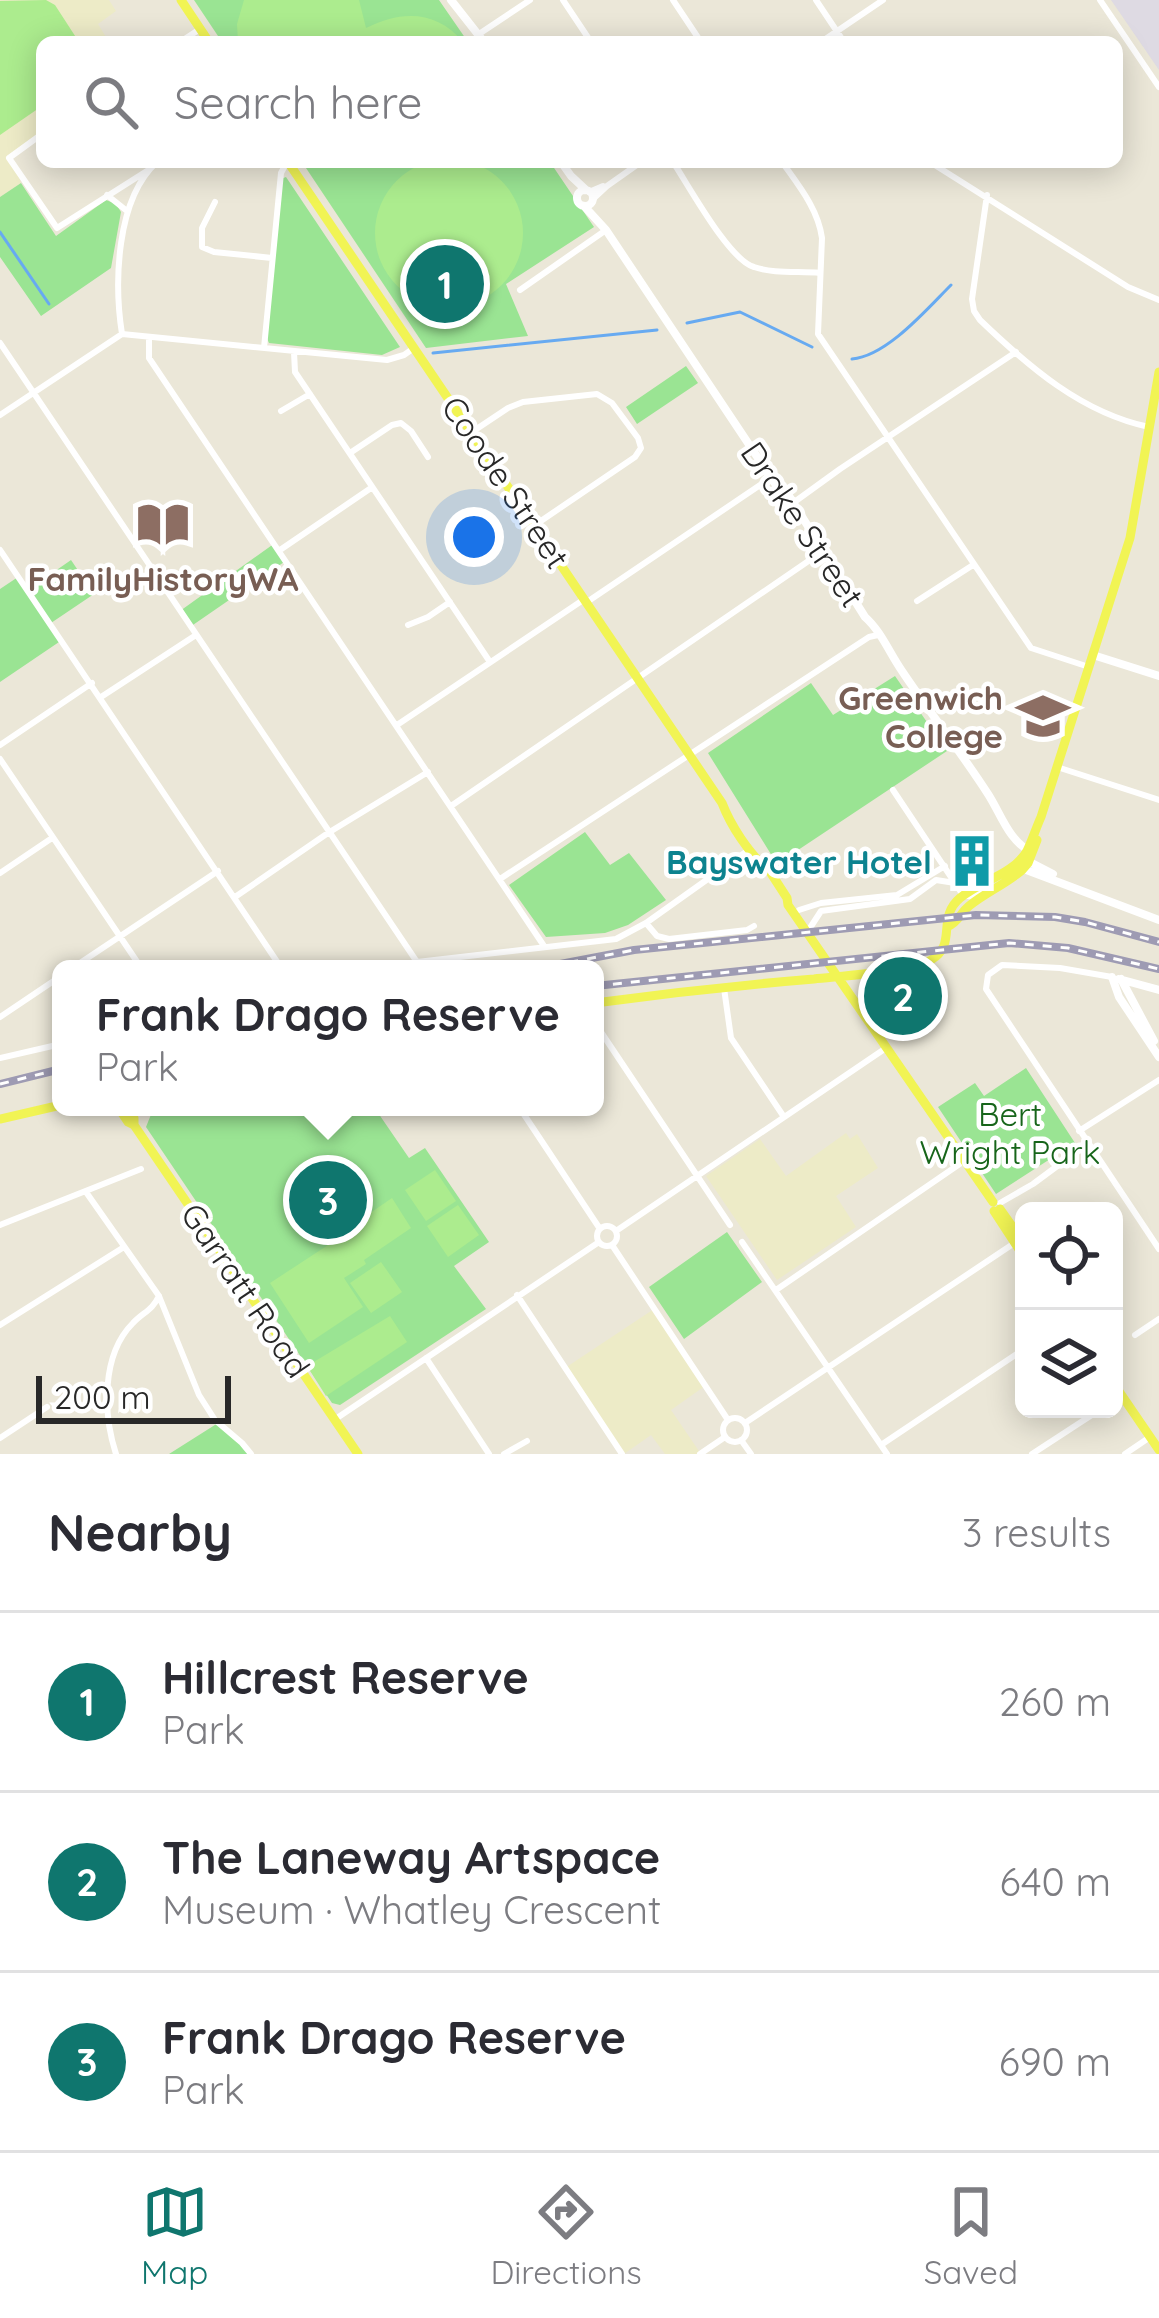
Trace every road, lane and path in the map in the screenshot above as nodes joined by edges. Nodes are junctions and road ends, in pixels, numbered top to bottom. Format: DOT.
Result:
graph roads {
  1 [pos="181,0"];
  2 [pos="451,0"];
  3 [pos="530,0"];
  4 [pos="562,0"];
  5 [pos="673,0"];
  6 [pos="816,0"];
  7 [pos="883,0"];
  8 [pos="1100,0"];
  9 [pos="200,28"];
  10 [pos="837,31"];
  11 [pos="189,36"];
  12 [pos="205,36"];
  13 [pos="480,36"];
  14 [pos="485,36"];
  15 [pos="587,36"];
  16 [pos="697,36"];
  17 [pos="830,36"];
  18 [pos="840,36"];
  19 [pos="1159,87"];
  20 [pos="36,138"];
  21 [pos="284,168"];
  22 [pos="292,168"];
  23 [pos="565,168"];
  24 [pos="632,168"];
  25 [pos="678,168"];
  26 [pos="786,168"];
  27 [pos="940,168"];
  28 [pos="150,169"];
  29 [pos="107,195"];
  30 [pos="987,196"];
  31 [pos="587,198"];
  32 [pos="214,202"];
  33 [pos="127,212"];
  34 [pos="606,230"];
  35 [pos="272,258"];
  36 [pos="820,273"];
  37 [pos="520,290"];
  38 [pos="1159,300"];
  39 [pos="122,334"];
  40 [pos="148,337"];
  41 [pos="0,343"];
  42 [pos="414,348"];
  43 [pos="264,349"];
  44 [pos="294,352"];
  45 [pos="1016,352"];
  46 [pos="1159,372"];
  47 [pos="33,393"];
  48 [pos="310,394"];
  49 [pos="280,411"];
  50 [pos="0,415"];
  51 [pos="1150,427"];
  52 [pos="472,432"];
  53 [pos="889,436"];
  54 [pos="350,453"];
  55 [pos="428,458"];
  56 [pos="772,477"];
  57 [pos="372,487"];
  58 [pos="793,503"];
  59 [pos="535,525"];
  60 [pos="0,550"];
  61 [pos="280,550"];
  62 [pos="823,551"];
  63 [pos="973,565"];
  64 [pos="586,600"];
  65 [pos="917,601"];
  66 [pos="450,602"];
  67 [pos="407,625"];
  68 [pos="196,635"];
  69 [pos="878,635"];
  70 [pos="1091,661"];
  71 [pos="490,662"];
  72 [pos="1159,676"];
  73 [pos="639,679"];
  74 [pos="92,683"];
  75 [pos="101,697"];
  76 [pos="397,724"];
  77 [pos="0,745"];
  78 [pos="691,756"];
  79 [pos="0,759"];
  80 [pos="1057,767"];
  81 [pos="428,772"];
  82 [pos="893,790"];
  83 [pos="1159,800"];
  84 [pos="722,802"];
  85 [pos="451,806"];
  86 [pos="328,833"];
  87 [pos="53,837"];
  88 [pos="750,849"];
  89 [pos="1027,855"];
  90 [pos="945,866"];
  91 [pos="767,869"];
  92 [pos="218,871"];
  93 [pos="0,873"];
  94 [pos="500,879"];
  95 [pos="955,883"];
  96 [pos="235,896"];
  97 [pos="787,898"];
  98 [pos="967,900"];
  99 [pos="799,910"];
  100 [pos="1159,920"];
  101 [pos="646,923"];
  102 [pos="754,926"];
  103 [pos="810,928"];
  104 [pos="120,936"];
  105 [pos="544,946"];
  106 [pos="84,960"];
  107 [pos="136,960"];
  108 [pos="276,960"];
  109 [pos="416,960"];
  110 [pos="433,960"];
  111 [pos="840,977"];
  112 [pos="1116,978"];
  113 [pos="52,982"];
  114 [pos="724,988"];
  115 [pos="1159,990"];
  116 [pos="604,1002"];
  117 [pos="0,1017"];
  118 [pos="604,1036"];
  119 [pos="52,1046"];
  120 [pos="887,1047"];
  121 [pos="1159,1048"];
  122 [pos="2,1055"];
  123 [pos="1159,1058"];
  124 [pos="1159,1080"];
  125 [pos="52,1107"];
  126 [pos="132,1116"];
  127 [pos="525,1116"];
  128 [pos="784,1117"];
  129 [pos="0,1120"];
  130 [pos="1079,1131"];
  131 [pos="1088,1144"];
  132 [pos="964,1161"];
  133 [pos="141,1169"];
  134 [pos="698,1174"];
  135 [pos="86,1192"];
  136 [pos="997,1206"];
  137 [pos="730,1225"];
  138 [pos="0,1226"];
  139 [pos="600,1229"];
  140 [pos="616,1231"];
  141 [pos="1015,1234"];
  142 [pos="599,1242"];
  143 [pos="742,1243"];
  144 [pos="612,1245"];
  145 [pos="1015,1245"];
  146 [pos="124,1247"];
  147 [pos="1159,1249"];
  148 [pos="776,1290"];
  149 [pos="517,1295"];
  150 [pos="159,1296"];
  151 [pos="1159,1319"];
  152 [pos="0,1325"];
  153 [pos="1135,1335"];
  154 [pos="1015,1355"];
  155 [pos="426,1358"];
  156 [pos="828,1367"];
  157 [pos="1123,1404"];
  158 [pos="47,1407"];
  159 [pos="1087,1418"];
  160 [pos="334,1420"];
  161 [pos="728,1420"];
  162 [pos="745,1424"];
  163 [pos="725,1437"];
  164 [pos="1150,1437"];
  165 [pos="0,1438"];
  166 [pos="741,1440"];
  167 [pos="527,1441"];
  168 [pos="881,1445"];
  169 [pos="1159,1450"];
  170 [pos="116,1454"];
  171 [pos="251,1454"];
  172 [pos="358,1454"];
  173 [pos="489,1454"];
  174 [pos="504,1454"];
  175 [pos="622,1454"];
  176 [pos="700,1454"];
  177 [pos="752,1454"];
  178 [pos="887,1454"];
  179 [pos="1032,1454"];
  180 [pos="1125,1454"];
  1 -- 9 [label="main road"];
  2 -- 13 [label="street"];
  3 -- 14 [label="street"];
  4 -- 15 [label="street"];
  5 -- 16 [label="street"];
  6 -- 10 [label="street"];
  7 -- 10 [label="street"];
  8 -- 19 [label="street"];
  9 -- 11 [label="street"];
  9 -- 12 [label="main road"];
  10 -- 17 [label="street"];
  10 -- 18 [label="street"];
  20 -- 29 [label="street"];
  21 -- 35 [label="street"];
  22 -- 42 [label="main road, Coode Street"];
  23 -- 31 [label="street, Drake Street"];
  24 -- 31 [label="street"];
  25 -- 36 [label="street"];
  26 -- 36 [label="street"];
  27 -- 30 [label="street"];
  28 -- 29 [label="street"];
  28 -- 33 [label="street"];
  29 -- 33 [label="street"];
  30 -- 38 [label="street"];
  30 -- 45 [label="street"];
  31 -- 34 [label="street, Drake Street"];
  32 -- 35 [label="street"];
  33 -- 39 [label="street"];
  34 -- 37 [label="street"];
  34 -- 56 [label="street, Drake Street"];
  35 -- 43 [label="street"];
  36 -- 53 [label="street"];
  39 -- 40 [label="street"];
  39 -- 47 [label="street"];
  40 -- 43 [label="street"];
  40 -- 61 [label="street"];
  41 -- 47 [label="street"];
  42 -- 44 [label="street"];
  42 -- 52 [label="main road, Coode Street"];
  43 -- 44 [label="street"];
  44 -- 48 [label="street"];
  45 -- 51 [label="street"];
  45 -- 53 [label="street"];
  46 -- 51 [label="main road"];
  47 -- 50 [label="street"];
  47 -- 68 [label="street"];
  48 -- 49 [label="street"];
  48 -- 54 [label="street"];
  51 -- 70 [label="main road"];
  52 -- 59 [label="main road, Coode Street"];
  52 -- 59 [label="street"];
  53 -- 58 [label="street"];
  53 -- 63 [label="street"];
  54 -- 55 [label="street"];
  54 -- 57 [label="street"];
  56 -- 58 [label="street, Drake Street"];
  56 -- 64 [label="street"];
  57 -- 61 [label="street"];
  57 -- 66 [label="street"];
  58 -- 62 [label="street, Drake Street"];
  59 -- 64 [label="main road, Coode Street"];
  60 -- 74 [label="street"];
  61 -- 76 [label="street"];
  62 -- 69 [label="street, Drake Street"];
  62 -- 73 [label="street"];
  63 -- 65 [label="street"];
  63 -- 70 [label="street"];
  64 -- 71 [label="street"];
  64 -- 73 [label="main road, Coode Street"];
  66 -- 67 [label="street"];
  66 -- 71 [label="street"];
  68 -- 75 [label="street"];
  68 -- 86 [label="street"];
  69 -- 78 [label="street"];
  69 -- 89 [label="street, Drake Street"];
  70 -- 72 [label="street"];
  70 -- 80 [label="main road"];
  71 -- 76 [label="street"];
  73 -- 78 [label="main road, Coode Street"];
  73 -- 85 [label="street"];
  74 -- 75 [label="street"];
  74 -- 77 [label="street"];
  75 -- 92 [label="street"];
  76 -- 81 [label="street"];
  78 -- 84 [label="main road, Coode Street"];
  78 -- 94 [label="street"];
  79 -- 87 [label="street"];
  80 -- 83 [label="street"];
  80 -- 89 [label="main road"];
  81 -- 85 [label="street"];
  81 -- 86 [label="street"];
  82 -- 90 [label="street"];
  84 -- 88 [label="main road, Coode Street"];
  84 -- 91 [label="main road, Coode Street"];
  85 -- 94 [label="street"];
  86 -- 96 [label="street"];
  86 -- 109 [label="street"];
  87 -- 93 [label="street"];
  87 -- 104 [label="street"];
  88 -- 91 [label="main road, Coode Street"];
  88 -- 101 [label="street"];
  89 -- 98 [label="main road"];
  89 -- 98 [label="main road"];
  89 -- 100 [label="street"];
  90 -- 95 [label="street"];
  90 -- 99 [label="street"];
  91 -- 97 [label="main road, Coode Street"];
  92 -- 96 [label="street"];
  92 -- 104 [label="street"];
  94 -- 105 [label="street"];
  95 -- 98 [label="street"];
  95 -- 103 [label="street"];
  96 -- 108 [label="street"];
  97 -- 99 [label="main road, Coode Street"];
  97 -- 111 [label="main road, Coode Street"];
  98 -- 111 [label="main road"];
  99 -- 103 [label="main road, Coode Street"];
  101 -- 102 [label="street"];
  101 -- 105 [label="street"];
  103 -- 111 [label="main road, Coode Street"];
  104 -- 106 [label="street"];
  104 -- 107 [label="street"];
  105 -- 110 [label="street"];
  111 -- 114 [label="main road"];
  111 -- 120 [label="main road, Coode Street"];
  111 -- 120 [label="main road"];
  112 -- 115 [label="street"];
  112 -- 121 [label="street"];
  112 -- 123 [label="street"];
  112 -- 130 [label="street"];
  113 -- 117 [label="street"];
  114 -- 116 [label="main road"];
  114 -- 128 [label="street"];
  118 -- 134 [label="street"];
  119 -- 122 [label="street"];
  120 -- 128 [label="street"];
  120 -- 132 [label="main road"];
  124 -- 130 [label="street"];
  125 -- 129 [label="main road"];
  126 -- 160 [label="main road, Garratt Road"];
  127 -- 139 [label="street"];
  128 -- 134 [label="street"];
  130 -- 131 [label="street"];
  131 -- 136 [label="street"];
  131 -- 147 [label="street"];
  132 -- 136 [label="main road"];
  132 -- 148 [label="street"];
  133 -- 135 [label="street"];
  134 -- 137 [label="street"];
  134 -- 140 [label="street"];
  135 -- 138 [label="street"];
  135 -- 146 [label="street"];
  136 -- 141 [label="main road"];
  139 -- 140 [label="street"];
  139 -- 142 [label="street"];
  140 -- 144 [label="street"];
  142 -- 144 [label="street"];
  142 -- 149 [label="street"];
  143 -- 148 [label="street"];
  144 -- 161 [label="street"];
  145 -- 156 [label="street"];
  146 -- 150 [label="street"];
  146 -- 152 [label="street"];
  148 -- 156 [label="street"];
  149 -- 155 [label="street"];
  149 -- 175 [label="street"];
  150 -- 170 [label="street"];
  150 -- 171 [label="street"];
  151 -- 153 [label="street"];
  154 -- 168 [label="street"];
  155 -- 160 [label="street"];
  155 -- 173 [label="street"];
  156 -- 162 [label="street"];
  156 -- 168 [label="street"];
  157 -- 164 [label="main road"];
  158 -- 165 [label="street"];
  159 -- 179 [label="street"];
  160 -- 172 [label="main road, Garratt Road"];
  161 -- 162 [label="street"];
  161 -- 163 [label="street"];
  162 -- 166 [label="street"];
  163 -- 166 [label="street"];
  163 -- 176 [label="street"];
  164 -- 169 [label="main road"];
  164 -- 180 [label="street"];
  166 -- 177 [label="street"];
  167 -- 174 [label="street"];
  168 -- 178 [label="street"];
}
